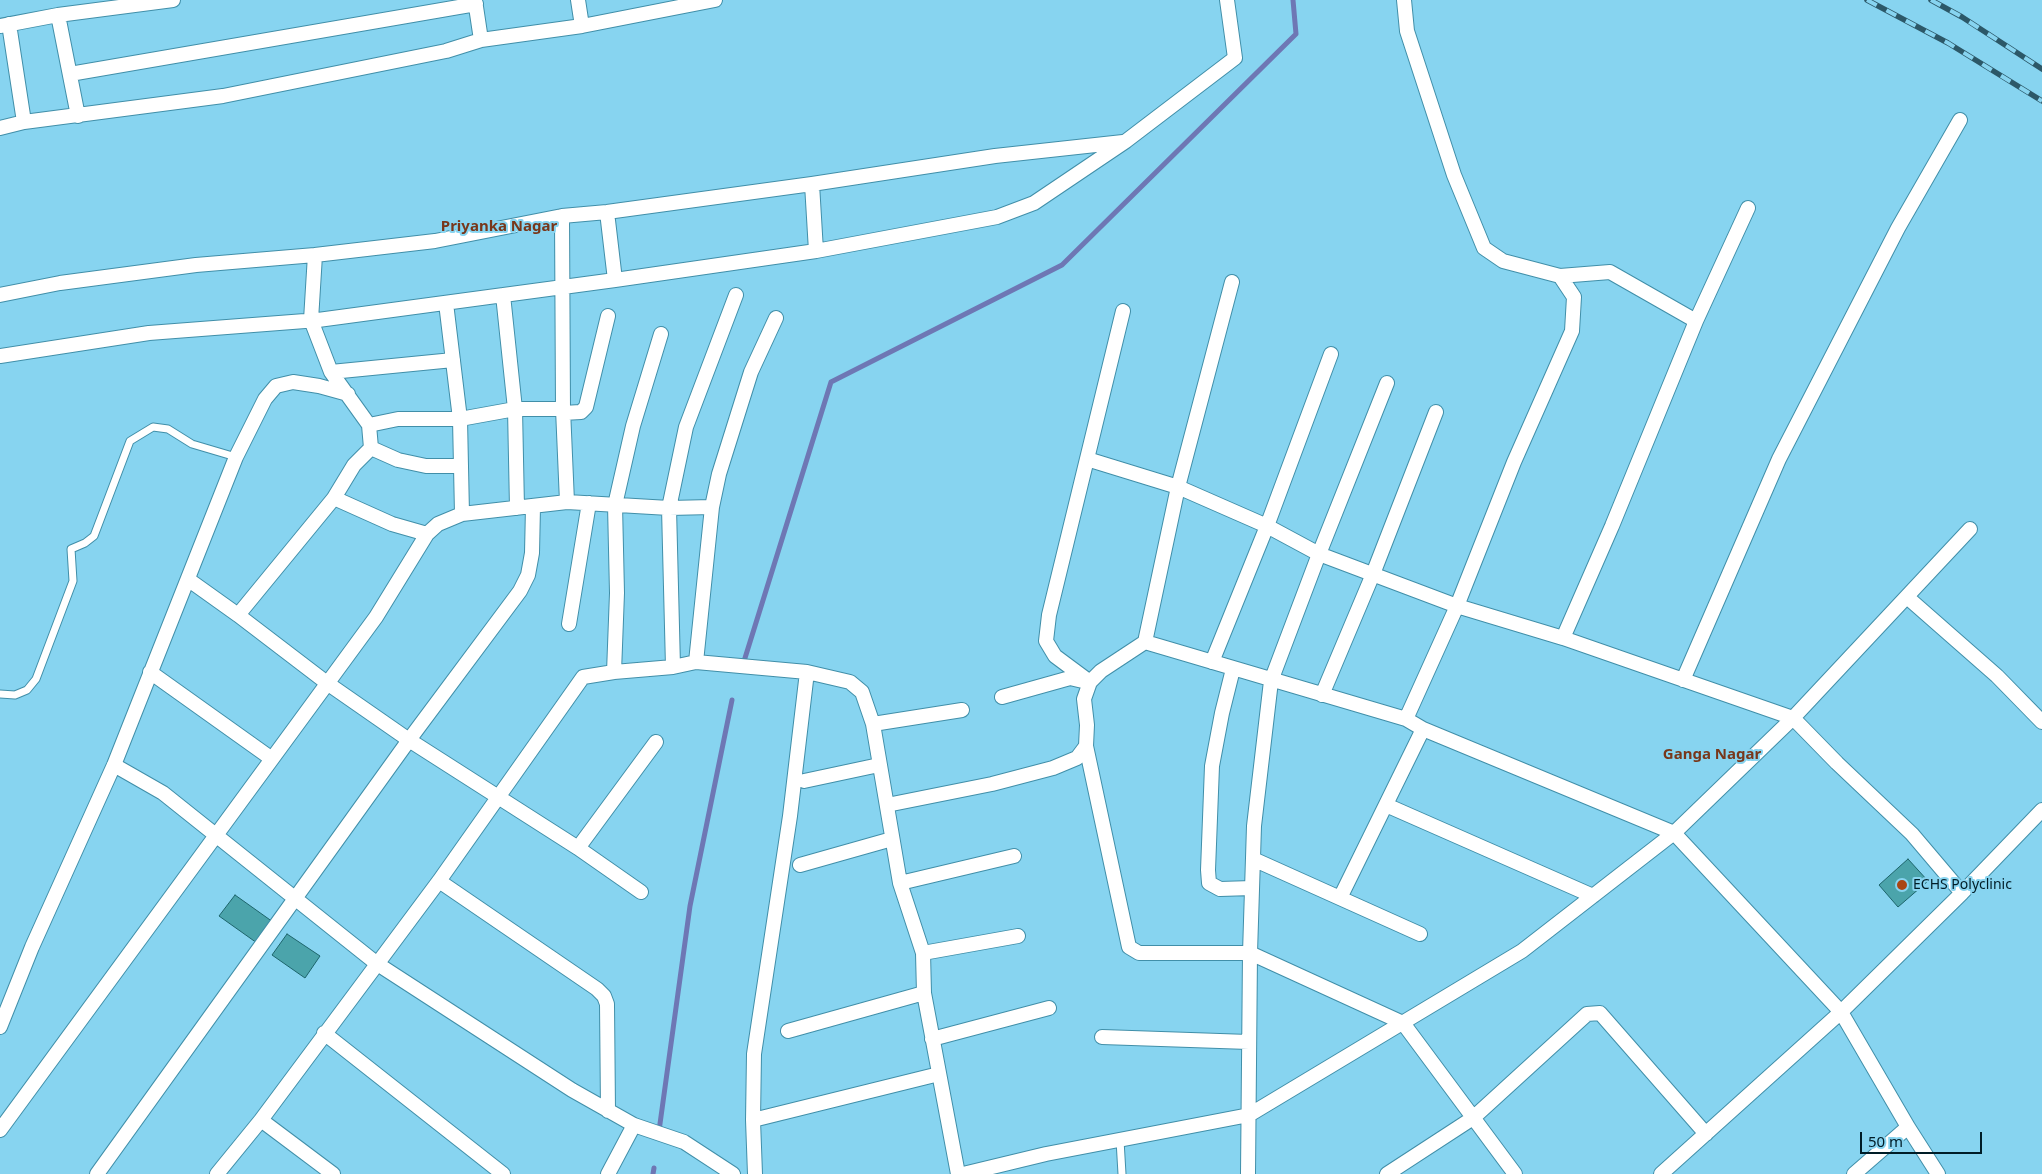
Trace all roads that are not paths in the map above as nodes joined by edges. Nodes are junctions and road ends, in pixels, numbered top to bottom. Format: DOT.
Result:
graph roads {
  1 [pos="173,0"];
  2 [pos="578,0"];
  3 [pos="715,0"];
  4 [pos="1227,0"];
  5 [pos="1404,0"];
  6 [pos="476,2"];
  7 [pos="58,15"];
  8 [pos="4,25"];
  9 [pos="582,26"];
  10 [pos="481,40"];
  11 [pos="70,74"];
  12 [pos="78,116"];
  13 [pos="1960,120"];
  14 [pos="24,122"];
  15 [pos="0,128"];
  16 [pos="1126,141"];
  17 [pos="812,184"];
  18 [pos="1748,208"];
  19 [pos="607,212"];
  20 [pos="562,216"];
  21 [pos="816,251"];
  22 [pos="315,255"];
  23 [pos="1560,276"];
  24 [pos="616,280"];
  25 [pos="1232,282"];
  26 [pos="564,286"];
  27 [pos="0,295"];
  28 [pos="503,295"];
  29 [pos="736,295"];
  30 [pos="446,303"];
  31 [pos="1123,311"];
  32 [pos="608,316"];
  33 [pos="776,318"];
  34 [pos="311,320"];
  35 [pos="1696,321"];
  36 [pos="662,334"];
  37 [pos="1331,354"];
  38 [pos="0,356"];
  39 [pos="453,360"];
  40 [pos="331,372"];
  41 [pos="1387,383"];
  42 [pos="348,394"];
  43 [pos="515,409"];
  44 [pos="563,411"];
  45 [pos="1436,412"];
  46 [pos="460,419"];
  47 [pos="369,425"];
  48 [pos="371,448"];
  49 [pos="236,457"];
  50 [pos="1087,458"];
  51 [pos="461,466"];
  52 [pos="1178,486"];
  53 [pos="334,498"];
  54 [pos="567,502"];
  55 [pos="589,504"];
  56 [pos="615,505"];
  57 [pos="533,507"];
  58 [pos="712,507"];
  59 [pos="517,508"];
  60 [pos="669,508"];
  61 [pos="462,514"];
  62 [pos="1267,526"];
  63 [pos="1970,529"];
  64 [pos="427,534"];
  65 [pos="1319,554"];
  66 [pos="1373,574"];
  67 [pos="189,580"];
  68 [pos="1907,596"];
  69 [pos="1457,606"];
  70 [pos="238,615"];
  71 [pos="570,624"];
  72 [pos="1563,638"];
  73 [pos="1145,642"];
  74 [pos="696,662"];
  75 [pos="1212,662"];
  76 [pos="673,667"];
  77 [pos="1234,669"];
  78 [pos="150,672"];
  79 [pos="614,672"];
  80 [pos="807,672"];
  81 [pos="1684,680"];
  82 [pos="1272,681"];
  83 [pos="1090,682"];
  84 [pos="327,683"];
  85 [pos="0,694"];
  86 [pos="1322,695"];
  87 [pos="1002,697"];
  88 [pos="962,710"];
  89 [pos="1793,718"];
  90 [pos="1406,719"];
  91 [pos="2042,722"];
  92 [pos="873,724"];
  93 [pos="1423,729"];
  94 [pos="409,740"];
  95 [pos="656,742"];
  96 [pos="1086,746"];
  97 [pos="272,759"];
  98 [pos="114,765"];
  99 [pos="879,765"];
  100 [pos="804,781"];
  101 [pos="498,798"];
  102 [pos="887,805"];
  103 [pos="1386,805"];
  104 [pos="2042,810"];
  105 [pos="1674,833"];
  106 [pos="216,834"];
  107 [pos="892,839"];
  108 [pos="578,848"];
  109 [pos="1014,856"];
  110 [pos="1253,858"];
  111 [pos="800,865"];
  112 [pos="439,881"];
  113 [pos="900,883"];
  114 [pos="1252,888"];
  115 [pos="641,892"];
  116 [pos="1962,893"];
  117 [pos="1593,896"];
  118 [pos="295,898"];
  119 [pos="1340,898"];
  120 [pos="1420,934"];
  121 [pos="1018,936"];
  122 [pos="923,953"];
  123 [pos="1250,953"];
  124 [pos="376,963"];
  125 [pos="924,993"];
  126 [pos="1050,1008"];
  127 [pos="1841,1012"];
  128 [pos="1402,1023"];
  129 [pos="0,1027"];
  130 [pos="788,1031"];
  131 [pos="324,1033"];
  132 [pos="1102,1038"];
  133 [pos="932,1039"];
  134 [pos="1249,1042"];
  135 [pos="939,1074"];
  136 [pos="608,1111"];
  137 [pos="1248,1115"];
  138 [pos="1473,1118"];
  139 [pos="261,1120"];
  140 [pos="753,1120"];
  141 [pos="634,1125"];
  142 [pos="1908,1127"];
  143 [pos="0,1130"];
  144 [pos="1706,1134"];
  145 [pos="1120,1140"];
  146 [pos="97,1174"];
  147 [pos="217,1174"];
  148 [pos="333,1174"];
  149 [pos="503,1174"];
  150 [pos="608,1174"];
  151 [pos="733,1174"];
  152 [pos="755,1174"];
  153 [pos="958,1174"];
  154 [pos="963,1174"];
  155 [pos="1122,1174"];
  156 [pos="1248,1174"];
  157 [pos="1387,1174"];
  158 [pos="1515,1174"];
  159 [pos="1661,1174"];
  160 [pos="1854,1174"];
  161 [pos="1938,1174"];
  1 -- 7 [label="street"];
  2 -- 9 [label="street"];
  3 -- 9 [label="street"];
  4 -- 16 [label="street"];
  5 -- 23 [label="street"];
  6 -- 10 [label="street"];
  6 -- 11 [label="street"];
  7 -- 8 [label="street"];
  7 -- 11 [label="street"];
  8 -- 14 [label="street"];
  9 -- 10 [label="street"];
  10 -- 12 [label="street"];
  11 -- 12 [label="street"];
  12 -- 14 [label="street"];
  13 -- 81 [label="street"];
  14 -- 15 [label="street"];
  16 -- 17 [label="street"];
  16 -- 21 [label="street"];
  17 -- 19 [label="street"];
  17 -- 21 [label="street"];
  18 -- 35 [label="street"];
  19 -- 20 [label="street"];
  19 -- 24 [label="street"];
  20 -- 22 [label="street"];
  20 -- 26 [label="street"];
  21 -- 24 [label="street"];
  22 -- 27 [label="street"];
  22 -- 34 [label="street"];
  23 -- 35 [label="street"];
  23 -- 69 [label="street"];
  24 -- 26 [label="street"];
  25 -- 52 [label="street"];
  26 -- 28 [label="street"];
  26 -- 44 [label="street"];
  28 -- 30 [label="street"];
  28 -- 43 [label="street"];
  29 -- 60 [label="street"];
  30 -- 34 [label="street"];
  30 -- 39 [label="street"];
  31 -- 50 [label="street"];
  32 -- 44 [label="street"];
  33 -- 58 [label="street"];
  34 -- 38 [label="street"];
  34 -- 40 [label="street"];
  35 -- 72 [label="street"];
  36 -- 56 [label="street"];
  37 -- 62 [label="street"];
  39 -- 40 [label="street"];
  39 -- 46 [label="street"];
  40 -- 42 [label="street"];
  41 -- 65 [label="street"];
  42 -- 47 [label="street"];
  42 -- 49 [label="street"];
  43 -- 44 [label="street"];
  43 -- 46 [label="street"];
  43 -- 59 [label="street"];
  44 -- 54 [label="street"];
  45 -- 66 [label="street"];
  46 -- 47 [label="street"];
  46 -- 51 [label="street"];
  47 -- 48 [label="street"];
  48 -- 51 [label="street"];
  48 -- 53 [label="street"];
  49 -- 67 [label="street"];
  49 -- 85 [label="lane"];
  50 -- 52 [label="street"];
  50 -- 83 [label="street"];
  51 -- 61 [label="street"];
  52 -- 62 [label="street"];
  52 -- 73 [label="street"];
  53 -- 64 [label="street"];
  53 -- 70 [label="street"];
  54 -- 55 [label="street"];
  54 -- 57 [label="street"];
  55 -- 56 [label="street"];
  55 -- 71 [label="street"];
  56 -- 60 [label="street"];
  56 -- 79 [label="street"];
  57 -- 59 [label="street"];
  57 -- 94 [label="street"];
  58 -- 60 [label="street"];
  58 -- 74 [label="street"];
  59 -- 61 [label="street"];
  60 -- 76 [label="street"];
  61 -- 64 [label="street"];
  62 -- 65 [label="street"];
  62 -- 75 [label="street"];
  63 -- 68 [label="street"];
  64 -- 84 [label="street"];
  65 -- 66 [label="street"];
  65 -- 82 [label="street"];
  66 -- 69 [label="street"];
  66 -- 86 [label="street"];
  67 -- 70 [label="street"];
  67 -- 78 [label="street"];
  68 -- 89 [label="street"];
  68 -- 91 [label="street"];
  69 -- 72 [label="street"];
  69 -- 90 [label="street"];
  70 -- 84 [label="street"];
  72 -- 81 [label="street"];
  73 -- 75 [label="street"];
  73 -- 83 [label="street"];
  74 -- 76 [label="street"];
  74 -- 80 [label="street"];
  75 -- 77 [label="street"];
  76 -- 79 [label="street"];
  77 -- 82 [label="street"];
  77 -- 114 [label="street"];
  78 -- 97 [label="street"];
  78 -- 98 [label="street"];
  79 -- 101 [label="street"];
  80 -- 92 [label="street"];
  80 -- 140 [label="street"];
  81 -- 89 [label="street"];
  82 -- 86 [label="street"];
  82 -- 110 [label="street"];
  83 -- 87 [label="street"];
  83 -- 96 [label="street"];
  84 -- 94 [label="street"];
  84 -- 97 [label="street"];
  86 -- 90 [label="street"];
  88 -- 92 [label="street"];
  89 -- 105 [label="street"];
  89 -- 116 [label="street"];
  90 -- 93 [label="street"];
  92 -- 99 [label="street"];
  93 -- 103 [label="street"];
  93 -- 105 [label="street"];
  94 -- 101 [label="street"];
  94 -- 118 [label="street"];
  95 -- 108 [label="street"];
  96 -- 102 [label="street"];
  96 -- 123 [label="street"];
  97 -- 106 [label="street"];
  98 -- 106 [label="street"];
  98 -- 129 [label="street"];
  99 -- 100 [label="street"];
  99 -- 102 [label="street"];
  101 -- 108 [label="street"];
  101 -- 112 [label="street"];
  102 -- 107 [label="street"];
  103 -- 117 [label="street"];
  103 -- 119 [label="street"];
  104 -- 116 [label="street"];
  105 -- 117 [label="street"];
  105 -- 127 [label="street"];
  106 -- 118 [label="street"];
  106 -- 143 [label="street"];
  107 -- 111 [label="street"];
  107 -- 113 [label="street"];
  108 -- 115 [label="street"];
  109 -- 113 [label="street"];
  110 -- 114 [label="street"];
  110 -- 119 [label="street"];
  112 -- 124 [label="street"];
  112 -- 136 [label="street"];
  113 -- 122 [label="street"];
  114 -- 123 [label="street"];
  116 -- 127 [label="street"];
  117 -- 128 [label="street"];
  118 -- 124 [label="street"];
  118 -- 146 [label="street"];
  119 -- 120 [label="street"];
  121 -- 122 [label="street"];
  122 -- 125 [label="street"];
  123 -- 128 [label="street"];
  123 -- 134 [label="street"];
  124 -- 131 [label="street"];
  124 -- 136 [label="street"];
  125 -- 130 [label="street"];
  125 -- 133 [label="street"];
  126 -- 133 [label="street"];
  127 -- 142 [label="street"];
  127 -- 144 [label="street"];
  128 -- 137 [label="street"];
  128 -- 138 [label="street"];
  131 -- 139 [label="street"];
  131 -- 149 [label="street"];
  132 -- 134 [label="street"];
  133 -- 135 [label="street"];
  134 -- 137 [label="street"];
  135 -- 140 [label="street"];
  135 -- 153 [label="street"];
  136 -- 141 [label="street"];
  137 -- 145 [label="street"];
  137 -- 156 [label="street"];
  138 -- 144 [label="street"];
  138 -- 157 [label="street"];
  138 -- 158 [label="street"];
  139 -- 147 [label="street"];
  139 -- 148 [label="street"];
  140 -- 152 [label="street"];
  141 -- 150 [label="street"];
  141 -- 151 [label="street"];
  142 -- 160 [label="street"];
  142 -- 161 [label="street"];
  144 -- 159 [label="street"];
  145 -- 154 [label="street"];
  145 -- 155 [label="lane"];
}
